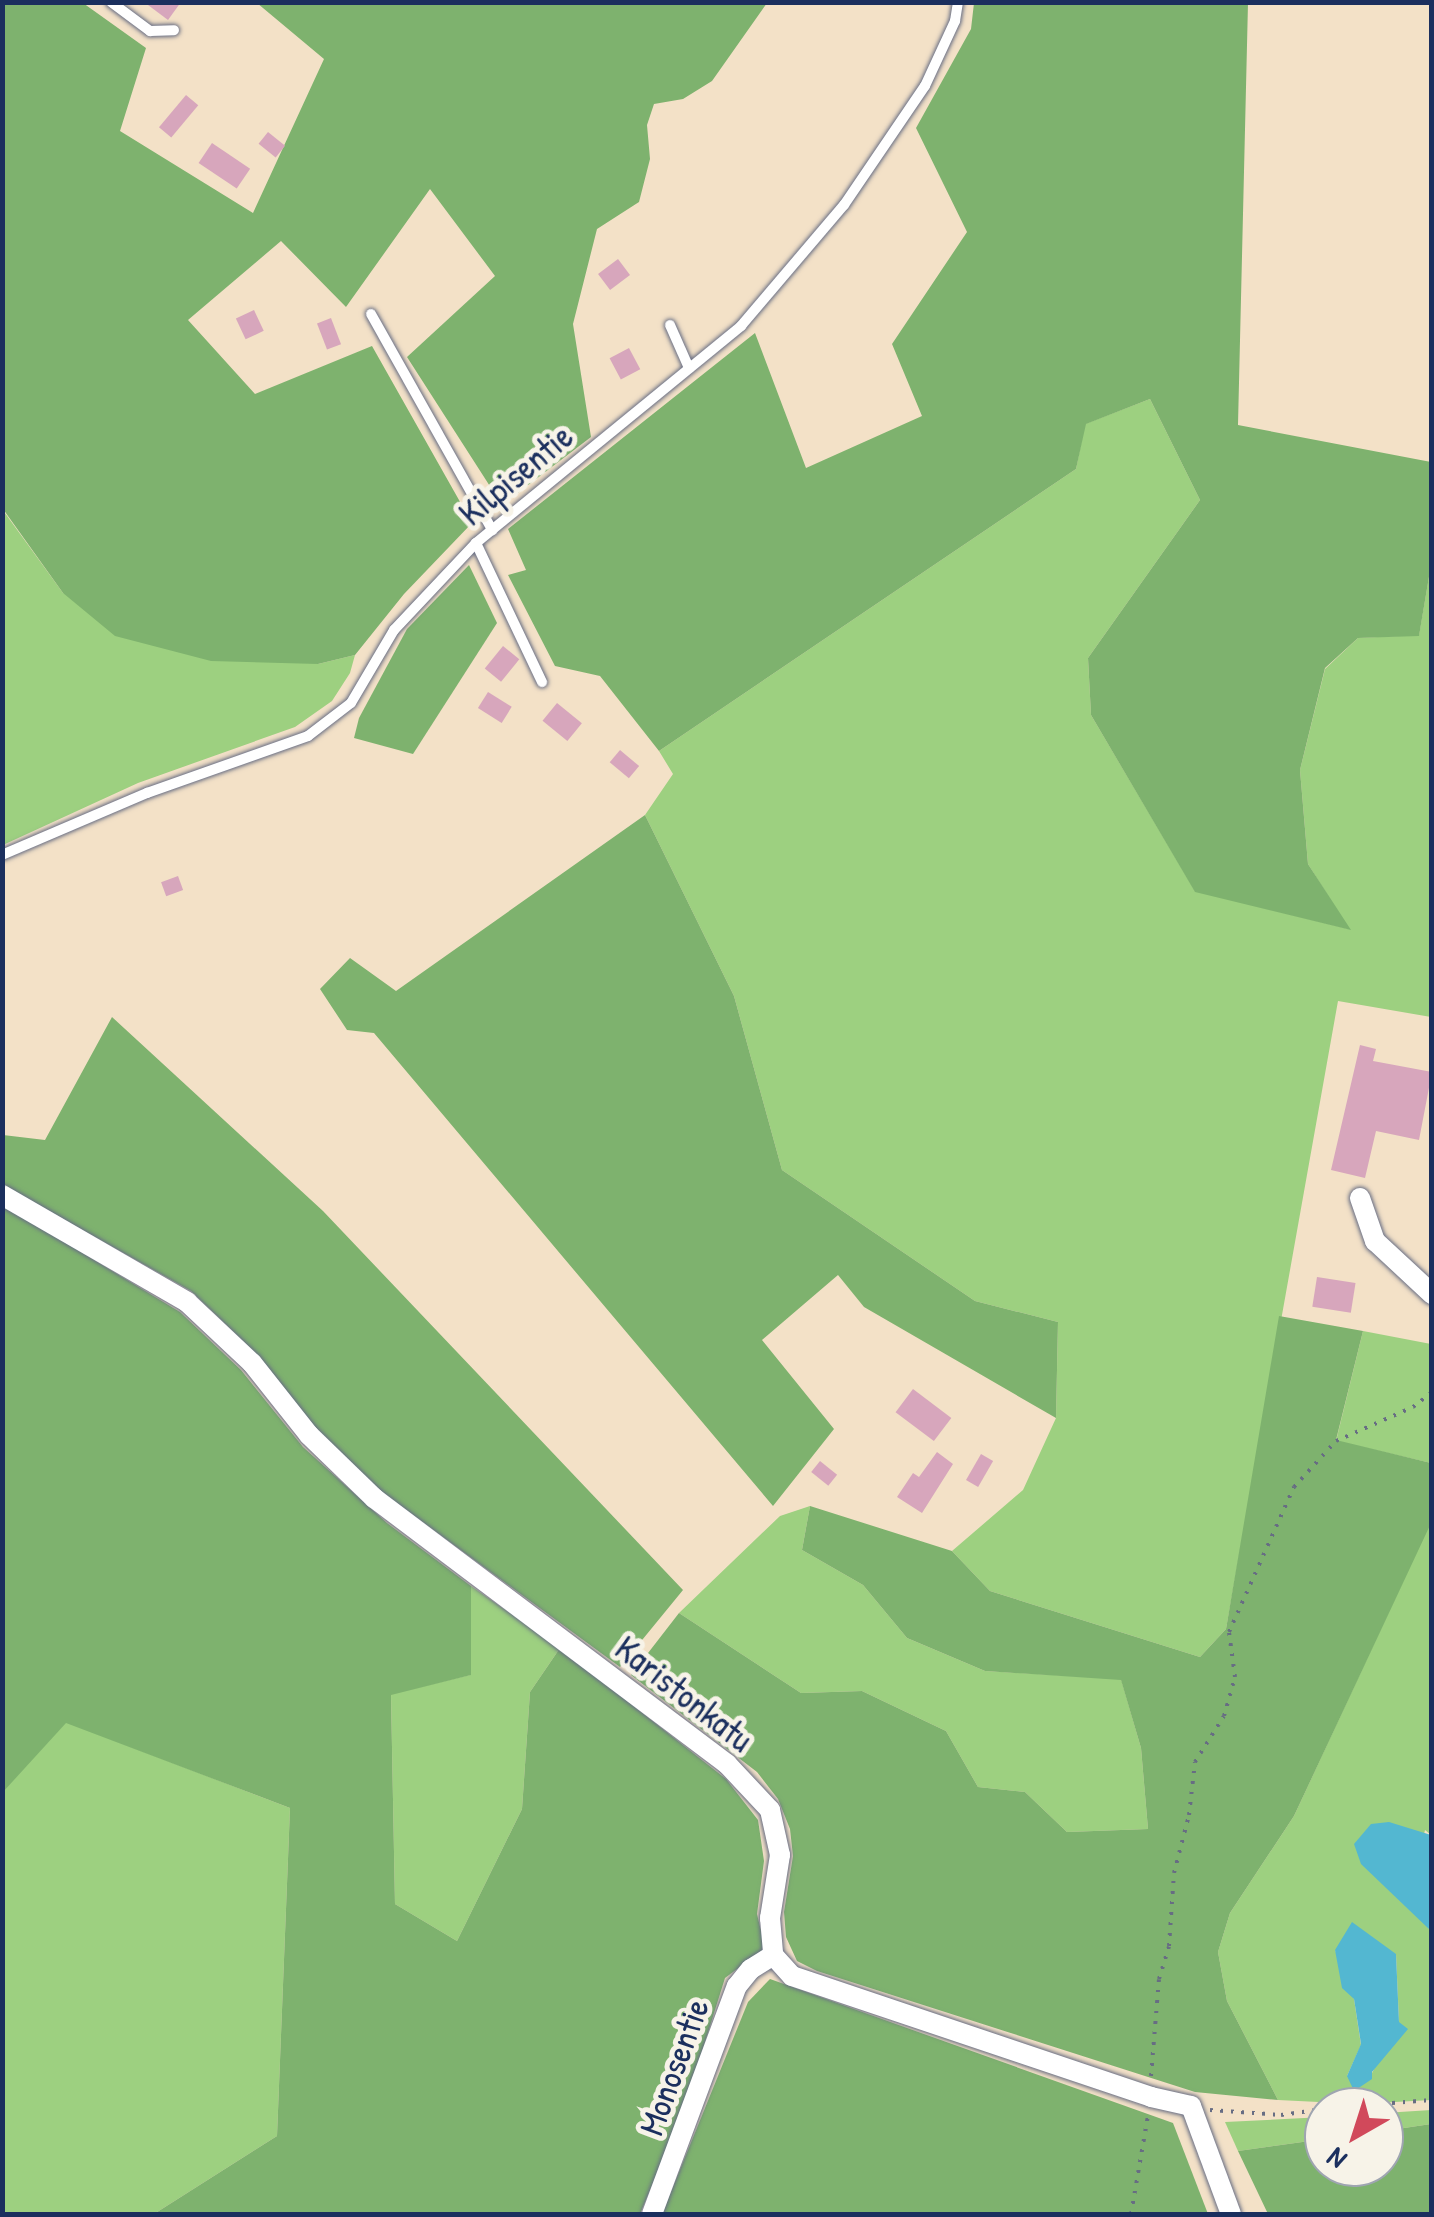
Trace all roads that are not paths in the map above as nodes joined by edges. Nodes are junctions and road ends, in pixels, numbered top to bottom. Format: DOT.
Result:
graph roads {
  1 [pos="111,2"];
  2 [pos="958,2"];
  3 [pos="174,30"];
  4 [pos="371,314"];
  5 [pos="670,325"];
  6 [pos="689,368"];
  7 [pos="492,530"];
  8 [pos="476,543"];
  9 [pos="542,682"];
  10 [pos="2,856"];
  11 [pos="2,1195"];
  12 [pos="1360,1198"];
  13 [pos="1432,1294"];
  14 [pos="774,1955"];
  15 [pos="652,2214"];
  16 [pos="1231,2214"];
  1 -- 3 [label="lane"];
  2 -- 6 [label="lane, Kilpisentie"];
  4 -- 7 [label="lane"];
  5 -- 6 [label="lane"];
  6 -- 7 [label="lane, Kilpisentie"];
  7 -- 8 [label="lane, Kilpisentie"];
  8 -- 9 [label="lane"];
  8 -- 10 [label="lane, Kilpisentie"];
  11 -- 14 [label="street, Karistonkatu"];
  12 -- 13 [label="street"];
  14 -- 15 [label="street, Monosentie"];
  14 -- 16 [label="street"];
}
